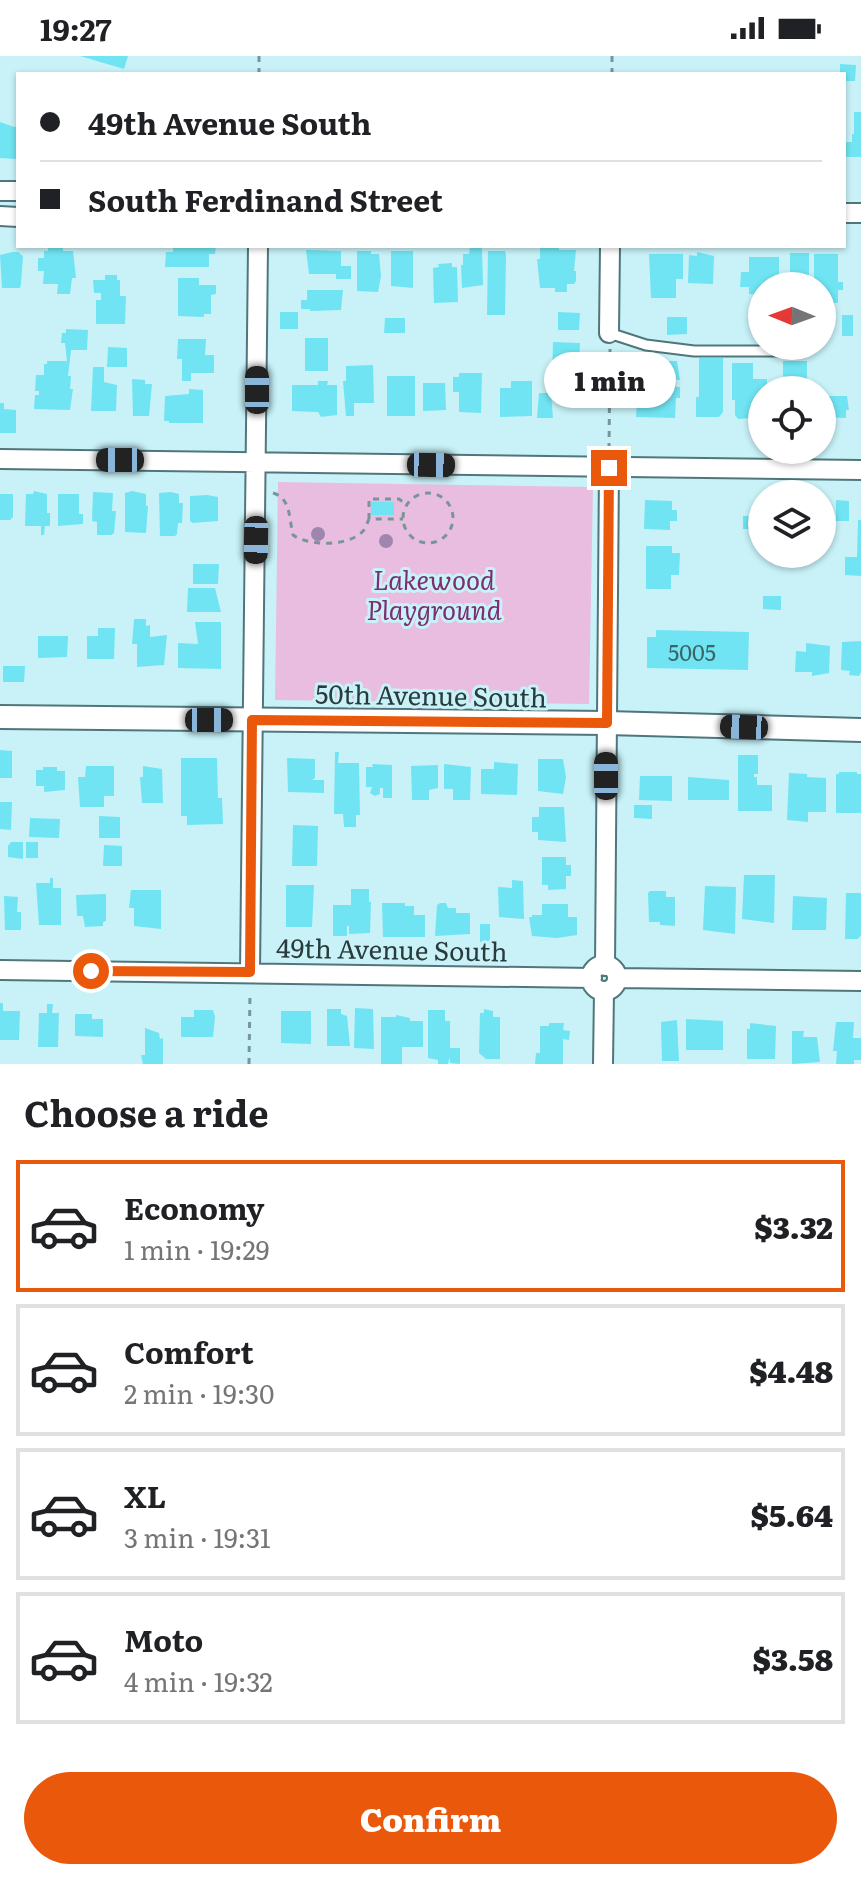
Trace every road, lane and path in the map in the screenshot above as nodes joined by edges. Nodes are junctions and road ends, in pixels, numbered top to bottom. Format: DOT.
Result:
graph roads {
  1 [pos="258,248"];
  2 [pos="610,248"];
  3 [pos="609,338"];
  4 [pos="748,351"];
  5 [pos="609,458"];
  6 [pos="0,459"];
  7 [pos="257,462"];
  8 [pos="861,470"];
  9 [pos="273,493"];
  10 [pos="407,505"];
  11 [pos="369,519"];
  12 [pos="403,519"];
  13 [pos="0,717"];
  14 [pos="252,720"];
  15 [pos="607,723"];
  16 [pos="861,730"];
  17 [pos="0,970"];
  18 [pos="250,972"];
  19 [pos="604,978"];
  20 [pos="861,981"];
  21 [pos="250,991"];
  22 [pos="249,1064"];
  23 [pos="603,1064"];
  1 -- 7 [label="street"];
  2 -- 3 [label="street"];
  3 -- 4 [label="lane"];
  3 -- 5 [label="path"];
  5 -- 7 [label="street"];
  5 -- 8 [label="street"];
  5 -- 15 [label="street"];
  6 -- 7 [label="street"];
  7 -- 14 [label="street"];
  9 -- 11 [label="path"];
  10 -- 11 [label="path"];
  10 -- 12 [label="path"];
  10 -- 12 [label="path"];
  11 -- 12 [label="path"];
  13 -- 14 [label="street, 50th Avenue South"];
  14 -- 15 [label="street, 50th Avenue South"];
  14 -- 18 [label="street"];
  15 -- 16 [label="street, 50th Avenue South"];
  15 -- 19 [label="street"];
  17 -- 18 [label="street, 49th Avenue South"];
  18 -- 19 [label="street, 49th Avenue South"];
  19 -- 20 [label="street, 49th Avenue South"];
  19 -- 23 [label="street"];
  21 -- 22 [label="path"];
}
